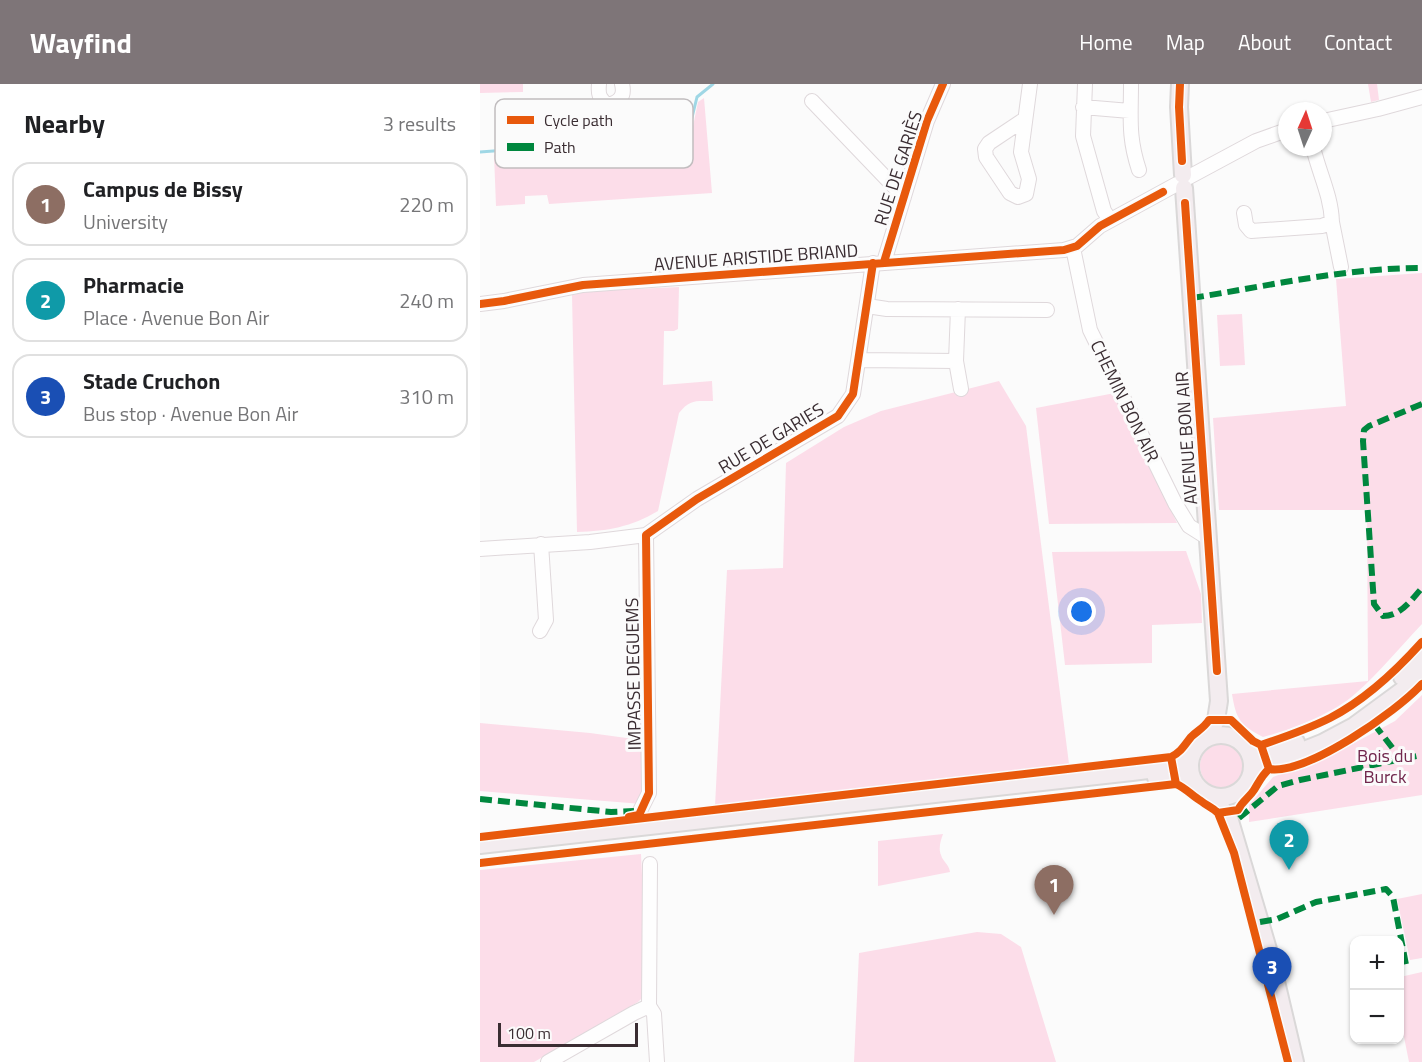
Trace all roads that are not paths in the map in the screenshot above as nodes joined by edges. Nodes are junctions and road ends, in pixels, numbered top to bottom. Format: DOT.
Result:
graph roads {
  1 [pos="599,84"];
  2 [pos="622,84"];
  3 [pos="943,84"];
  4 [pos="1030,84"];
  5 [pos="1085,84"];
  6 [pos="1131,84"];
  7 [pos="1180,84"];
  8 [pos="1422,97"];
  9 [pos="602,99"];
  10 [pos="621,99"];
  11 [pos="812,101"];
  12 [pos="1083,106"];
  13 [pos="1130,111"];
  14 [pos="1025,119"];
  15 [pos="1332,120"];
  16 [pos="1278,133"];
  17 [pos="1315,156"];
  18 [pos="1139,170"];
  19 [pos="1183,181"];
  20 [pos="904,197"];
  21 [pos="1244,213"];
  22 [pos="1110,220"];
  23 [pos="1332,222"];
  24 [pos="1073,248"];
  25 [pos="878,262"];
  26 [pos="1341,267"];
  27 [pos="480,304"];
  28 [pos="867,306"];
  29 [pos="958,309"];
  30 [pos="1047,310"];
  31 [pos="860,360"];
  32 [pos="956,361"];
  33 [pos="961,389"];
  34 [pos="646,535"];
  35 [pos="1208,538"];
  36 [pos="541,544"];
  37 [pos="480,549"];
  38 [pos="540,631"];
  39 [pos="1422,657"];
  40 [pos="1422,672"];
  41 [pos="1218,701"];
  42 [pos="1208,737"];
  43 [pos="1243,745"];
  44 [pos="1191,754"];
  45 [pos="1191,779"];
  46 [pos="1242,788"];
  47 [pos="1210,795"];
  48 [pos="640,811"];
  49 [pos="1230,821"];
  50 [pos="480,845"];
  51 [pos="480,855"];
  52 [pos="650,864"];
  53 [pos="649,1006"];
  54 [pos="548,1062"];
  55 [pos="657,1062"];
  56 [pos="1295,1062"];
  1 -- 9 [label="street"];
  2 -- 10 [label="street"];
  3 -- 20 [label="street, RUE DE GARIÈS"];
  4 -- 14 [label="street"];
  5 -- 12 [label="street"];
  6 -- 13 [label="street"];
  7 -- 19 [label="main road, AVENUE BON AIR"];
  8 -- 15 [label="street"];
  11 -- 20 [label="street, RUE DE GARIÈS"];
  12 -- 13 [label="street"];
  12 -- 22 [label="street"];
  13 -- 18 [label="street"];
  14 -- 14 [label="street"];
  16 -- 19 [label="street"];
  17 -- 23 [label="street"];
  19 -- 22 [label="street"];
  19 -- 35 [label="main road, AVENUE BON AIR"];
  20 -- 25 [label="street, RUE DE GARIÈS"];
  21 -- 23 [label="street"];
  22 -- 24 [label="street"];
  23 -- 26 [label="street"];
  24 -- 25 [label="street, AVENUE ARISTIDE BRIAND"];
  24 -- 35 [label="street, CHEMIN BON AIR"];
  25 -- 27 [label="street, AVENUE ARISTIDE BRIAND"];
  25 -- 28 [label="street, RUE DE GARIES"];
  28 -- 29 [label="street"];
  28 -- 31 [label="street, RUE DE GARIES"];
  29 -- 30 [label="street"];
  29 -- 32 [label="street"];
  31 -- 32 [label="street"];
  31 -- 34 [label="street, RUE DE GARIES"];
  32 -- 33 [label="street"];
  34 -- 36 [label="street, RUE DE GARIES"];
  34 -- 48 [label="street, IMPASSE DEGUEMS"];
  35 -- 41 [label="main road, AVENUE BON AIR"];
  36 -- 37 [label="street, RUE DE GARIES"];
  36 -- 38 [label="street"];
  39 -- 43 [label="main road"];
  40 -- 46 [label="main road"];
  41 -- 42 [label="main road, AVENUE BON AIR"];
  41 -- 43 [label="main road, AVENUE BON AIR"];
  42 -- 43 [label="main road"];
  42 -- 44 [label="main road"];
  43 -- 46 [label="main road"];
  44 -- 45 [label="main road"];
  44 -- 50 [label="main road"];
  45 -- 47 [label="main road"];
  45 -- 51 [label="main road"];
  46 -- 47 [label="main road"];
  46 -- 49 [label="main road"];
  47 -- 49 [label="main road"];
  49 -- 56 [label="main road"];
  52 -- 53 [label="street"];
  53 -- 54 [label="street"];
  53 -- 55 [label="street"];
}
